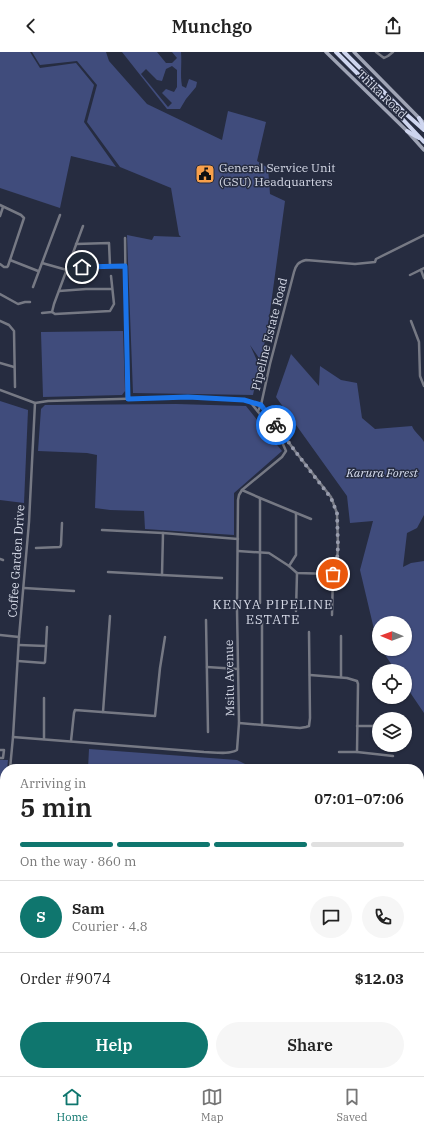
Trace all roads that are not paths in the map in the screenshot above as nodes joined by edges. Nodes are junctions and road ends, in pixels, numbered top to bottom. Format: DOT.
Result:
graph roads {
  1 [pos="326,52"];
  2 [pos="336,52"];
  3 [pos="344,52"];
  4 [pos="354,52"];
  5 [pos="376,52"];
  6 [pos="393,52"];
  7 [pos="419,118"];
  8 [pos="424,122"];
  9 [pos="424,127"];
  10 [pos="424,130"];
  11 [pos="407,131"];
  12 [pos="422,141"];
  13 [pos="424,150"];
  14 [pos="2,206"];
  15 [pos="60,215"];
  16 [pos="0,216"];
  17 [pos="83,226"];
  18 [pos="424,235"];
  19 [pos="125,238"];
  20 [pos="76,244"];
  21 [pos="10,260"];
  22 [pos="42,263"];
  23 [pos="0,264"];
  24 [pos="110,266"];
  25 [pos="125,266"];
  26 [pos="67,269"];
  27 [pos="422,269"];
  28 [pos="38,271"];
  29 [pos="410,275"];
  30 [pos="111,276"];
  31 [pos="424,278"];
  32 [pos="32,287"];
  33 [pos="111,289"];
  34 [pos="59,291"];
  35 [pos="0,294"];
  36 [pos="30,302"];
  37 [pos="52,312"];
  38 [pos="42,313"];
  39 [pos="0,321"];
  40 [pos="411,322"];
  41 [pos="424,339"];
  42 [pos="419,340"];
  43 [pos="0,363"];
  44 [pos="14,368"];
  45 [pos="424,386"];
  46 [pos="15,387"];
  47 [pos="0,390"];
  48 [pos="128,399"];
  49 [pos="36,402"];
  50 [pos="251,403"];
  51 [pos="261,405"];
  52 [pos="258,411"];
  53 [pos="242,490"];
  54 [pos="260,498"];
  55 [pos="296,513"];
  56 [pos="311,519"];
  57 [pos="62,522"];
  58 [pos="102,530"];
  59 [pos="163,533"];
  60 [pos="238,539"];
  61 [pos="36,548"];
  62 [pos="238,551"];
  63 [pos="260,553"];
  64 [pos="289,566"];
  65 [pos="108,572"];
  66 [pos="297,573"];
  67 [pos="333,574"];
  68 [pos="162,575"];
  69 [pos="222,578"];
  70 [pos="24,588"];
  71 [pos="74,591"];
  72 [pos="260,603"];
  73 [pos="296,611"];
  74 [pos="332,615"];
  75 [pos="110,616"];
  76 [pos="206,620"];
  77 [pos="262,620"];
  78 [pos="47,627"];
  79 [pos="309,632"];
  80 [pos="0,635"];
  81 [pos="341,636"];
  82 [pos="19,637"];
  83 [pos="165,637"];
  84 [pos="19,645"];
  85 [pos="46,646"];
  86 [pos="18,661"];
  87 [pos="207,667"];
  88 [pos="238,669"];
  89 [pos="310,675"];
  90 [pos="341,677"];
  91 [pos="44,698"];
  92 [pos="103,712"];
  93 [pos="239,723"];
  94 [pos="262,725"];
  95 [pos="357,726"];
  96 [pos="372,726"];
  97 [pos="208,732"];
  98 [pos="13,737"];
  99 [pos="44,739"];
  100 [pos="70,741"];
  101 [pos="0,750"];
  102 [pos="339,752"];
  103 [pos="357,752"];
  104 [pos="393,756"];
  105 [pos="0,758"];
  106 [pos="10,764"];
  1 -- 11 [label="main road, Thika Road"];
  2 -- 12 [label="highway, Thika Road"];
  3 -- 10 [label="highway, Thika Road"];
  4 -- 7 [label="main road, Thika Road"];
  5 -- 6 [label="street"];
  7 -- 8 [label="main road, Thika Road"];
  7 -- 9 [label="highway"];
  11 -- 12 [label="highway"];
  11 -- 13 [label="main road, Thika Road"];
  14 -- 16 [label="street"];
  14 -- 21 [label="street"];
  15 -- 22 [label="street"];
  17 -- 20 [label="street"];
  18 -- 51 [label="street, Pipeline Estate Road"];
  19 -- 25 [label="street"];
  20 -- 24 [label="street"];
  20 -- 26 [label="street"];
  21 -- 23 [label="street"];
  21 -- 28 [label="street"];
  22 -- 26 [label="street"];
  22 -- 28 [label="street"];
  24 -- 25 [label="street"];
  24 -- 26 [label="street"];
  25 -- 48 [label="street"];
  26 -- 34 [label="street"];
  27 -- 29 [label="street"];
  27 -- 31 [label="street"];
  28 -- 32 [label="street"];
  30 -- 33 [label="street"];
  33 -- 34 [label="street"];
  33 -- 37 [label="street"];
  34 -- 37 [label="street"];
  35 -- 36 [label="street"];
  37 -- 38 [label="street"];
  39 -- 44 [label="street"];
  40 -- 42 [label="street"];
  41 -- 42 [label="street"];
  42 -- 45 [label="street"];
  43 -- 44 [label="street"];
  44 -- 46 [label="street"];
  47 -- 49 [label="street"];
  48 -- 49 [label="street"];
  48 -- 50 [label="street"];
  49 -- 70 [label="street, Coffee Garden Drive"];
  50 -- 51 [label="street"];
  50 -- 52 [label="street"];
  51 -- 52 [label="street"];
  51 -- 67 [label="street, Pipeline Estate Road"];
  52 -- 53 [label="street"];
  53 -- 54 [label="street"];
  53 -- 60 [label="street, Msitu Avenue"];
  54 -- 55 [label="street"];
  54 -- 63 [label="street"];
  55 -- 56 [label="street"];
  55 -- 64 [label="street"];
  57 -- 61 [label="street"];
  58 -- 59 [label="street"];
  59 -- 60 [label="street"];
  59 -- 68 [label="street"];
  60 -- 62 [label="street, Msitu Avenue"];
  62 -- 63 [label="street"];
  62 -- 88 [label="street, Msitu Avenue"];
  63 -- 64 [label="street"];
  63 -- 72 [label="street"];
  64 -- 66 [label="street"];
  65 -- 68 [label="street"];
  66 -- 67 [label="street"];
  66 -- 73 [label="street"];
  67 -- 74 [label="street, Pipeline Estate Road"];
  68 -- 69 [label="street"];
  70 -- 71 [label="street"];
  70 -- 82 [label="street, Coffee Garden Drive"];
  75 -- 92 [label="street"];
  76 -- 87 [label="street"];
  77 -- 94 [label="street"];
  78 -- 85 [label="street"];
  79 -- 89 [label="street"];
  80 -- 82 [label="street"];
  81 -- 90 [label="street"];
  82 -- 84 [label="street, Coffee Garden Drive"];
  83 -- 92 [label="street"];
  84 -- 85 [label="street"];
  84 -- 86 [label="street, Coffee Garden Drive"];
  85 -- 86 [label="street"];
  86 -- 98 [label="street, Coffee Garden Drive"];
  87 -- 88 [label="street"];
  87 -- 97 [label="street"];
  88 -- 93 [label="street, Msitu Avenue"];
  89 -- 90 [label="street"];
  89 -- 94 [label="street"];
  90 -- 95 [label="street"];
  91 -- 99 [label="street"];
  92 -- 100 [label="street"];
  93 -- 94 [label="street"];
  93 -- 100 [label="street, Msitu Avenue"];
  95 -- 96 [label="street"];
  95 -- 103 [label="street"];
  98 -- 99 [label="street, Msitu Avenue"];
  98 -- 106 [label="street, Coffee Garden Drive"];
  99 -- 100 [label="street, Msitu Avenue"];
  101 -- 105 [label="street"];
  102 -- 103 [label="street"];
  103 -- 104 [label="street"];
}
